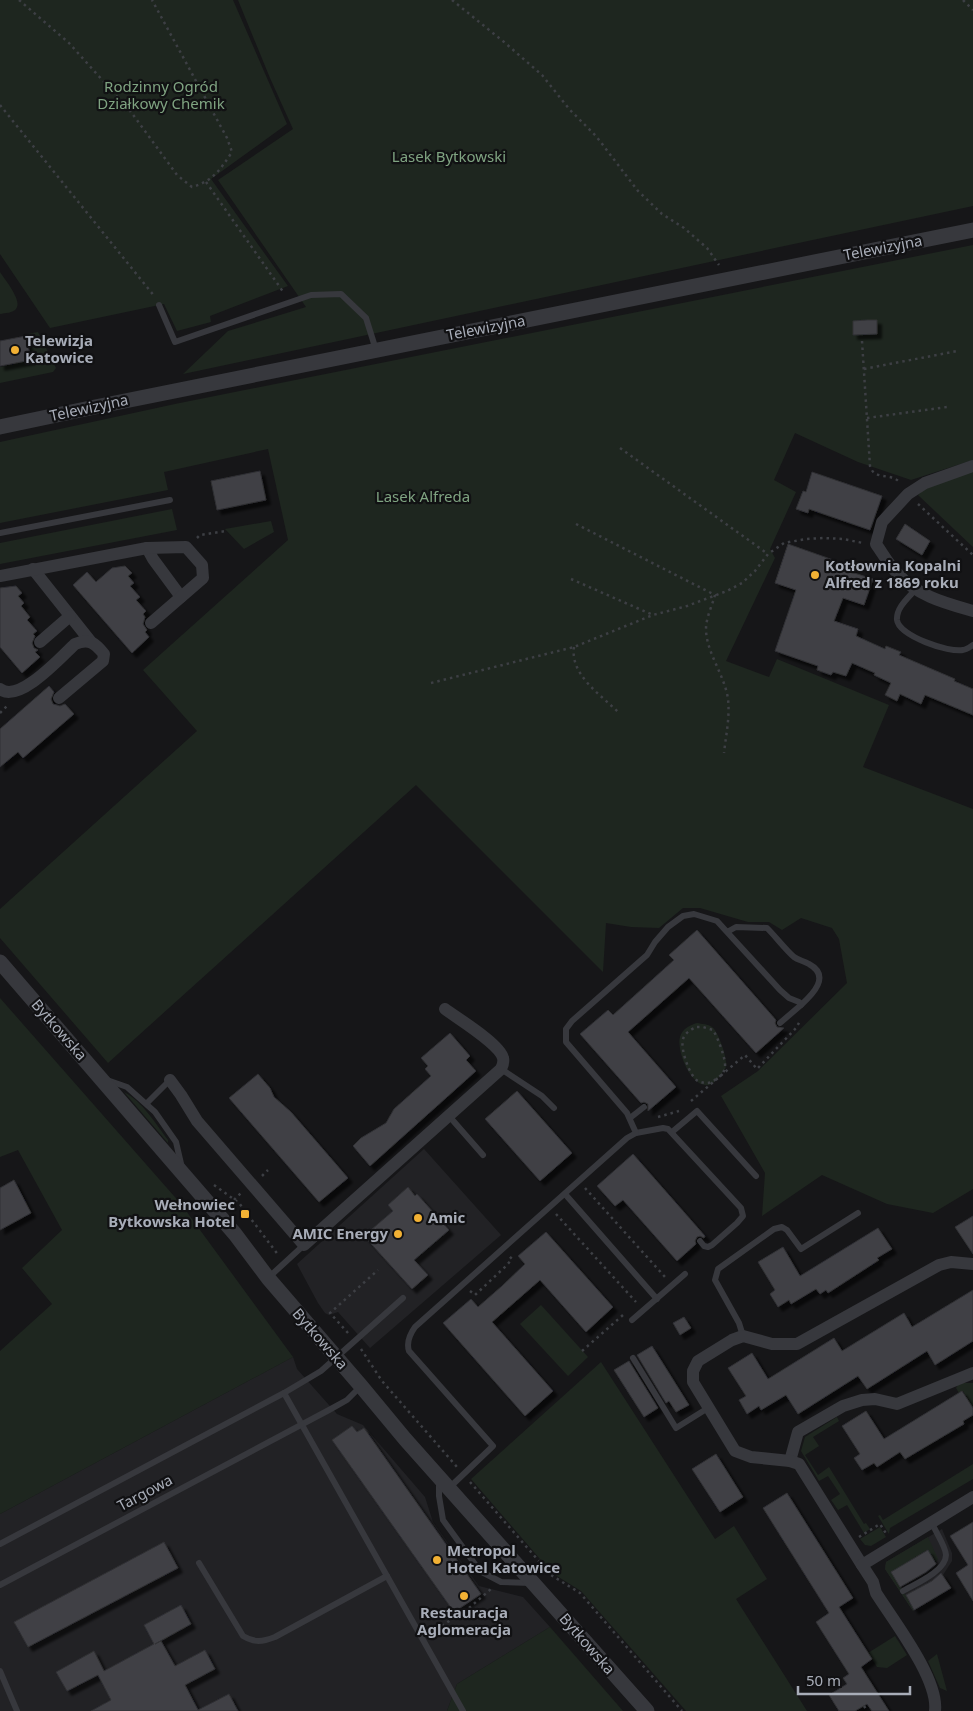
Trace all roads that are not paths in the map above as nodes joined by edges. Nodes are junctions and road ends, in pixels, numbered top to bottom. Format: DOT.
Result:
graph roads {
  1 [pos="973,230"];
  2 [pos="160,305"];
  3 [pos="376,350"];
  4 [pos="0,428"];
  5 [pos="973,466"];
  6 [pos="170,500"];
  7 [pos="0,533"];
  8 [pos="147,548"];
  9 [pos="33,569"];
  10 [pos="0,576"];
  11 [pos="915,590"];
  12 [pos="181,597"];
  13 [pos="973,612"];
  14 [pos="70,616"];
  15 [pos="151,623"];
  16 [pos="40,642"];
  17 [pos="91,642"];
  18 [pos="973,645"];
  19 [pos="0,689"];
  20 [pos="59,698"];
  21 [pos="727,932"];
  22 [pos="0,962"];
  23 [pos="799,1007"];
  24 [pos="445,1009"];
  25 [pos="780,1023"];
  26 [pos="501,1069"];
  27 [pos="100,1078"];
  28 [pos="170,1080"];
  29 [pos="147,1103"];
  30 [pos="644,1107"];
  31 [pos="554,1108"];
  32 [pos="449,1116"];
  33 [pos="631,1121"];
  34 [pos="672,1132"];
  35 [pos="636,1133"];
  36 [pos="483,1155"];
  37 [pos="184,1174"];
  38 [pos="756,1176"];
  39 [pos="565,1194"];
  40 [pos="858,1213"];
  41 [pos="700,1241"];
  42 [pos="304,1246"];
  43 [pos="973,1264"];
  44 [pos="685,1274"];
  45 [pos="268,1278"];
  46 [pos="403,1298"];
  47 [pos="657,1299"];
  48 [pos="632,1320"];
  49 [pos="743,1336"];
  50 [pos="336,1358"];
  51 [pos="633,1358"];
  52 [pos="973,1373"];
  53 [pos="361,1386"];
  54 [pos="284,1392"];
  55 [pos="708,1408"];
  56 [pos="302,1424"];
  57 [pos="790,1461"];
  58 [pos="444,1483"];
  59 [pos="973,1497"];
  60 [pos="932,1523"];
  61 [pos="0,1544"];
  62 [pos="199,1563"];
  63 [pos="862,1565"];
  64 [pos="388,1576"];
  65 [pos="0,1584"];
  66 [pos="535,1584"];
  67 [pos="903,1591"];
  68 [pos="0,1671"];
  69 [pos="17,1711"];
  70 [pos="463,1711"];
  71 [pos="647,1711"];
  72 [pos="935,1711"];
  1 -- 3 [label="street, Telewizyjna"];
  2 -- 3 [label="lane"];
  3 -- 4 [label="street, Telewizyjna"];
  5 -- 11 [label="street"];
  6 -- 7 [label="lane"];
  8 -- 9 [label="street"];
  8 -- 12 [label="street"];
  8 -- 12 [label="street"];
  9 -- 10 [label="street"];
  9 -- 14 [label="street"];
  11 -- 13 [label="street"];
  11 -- 18 [label="lane"];
  12 -- 15 [label="street"];
  14 -- 16 [label="street"];
  14 -- 17 [label="street"];
  17 -- 19 [label="street"];
  17 -- 20 [label="street"];
  21 -- 23 [label="lane"];
  21 -- 23 [label="lane"];
  21 -- 33 [label="lane"];
  22 -- 27 [label="street, Bytkowska"];
  23 -- 25 [label="lane"];
  24 -- 26 [label="street"];
  26 -- 31 [label="lane"];
  26 -- 32 [label="street"];
  27 -- 29 [label="lane"];
  27 -- 37 [label="street, Bytkowska"];
  28 -- 29 [label="lane"];
  28 -- 42 [label="street"];
  29 -- 37 [label="lane"];
  30 -- 33 [label="lane"];
  32 -- 36 [label="lane"];
  32 -- 42 [label="street"];
  33 -- 35 [label="lane"];
  34 -- 35 [label="lane"];
  34 -- 38 [label="lane"];
  34 -- 41 [label="lane"];
  35 -- 39 [label="lane"];
  37 -- 45 [label="street, Bytkowska"];
  39 -- 47 [label="lane"];
  39 -- 58 [label="lane"];
  40 -- 49 [label="lane"];
  42 -- 45 [label="lane"];
  43 -- 49 [label="street"];
  44 -- 47 [label="lane"];
  45 -- 50 [label="street, Bytkowska"];
  46 -- 50 [label="lane"];
  47 -- 48 [label="lane"];
  49 -- 55 [label="street"];
  50 -- 53 [label="street, Bytkowska"];
  50 -- 54 [label="lane"];
  51 -- 55 [label="lane"];
  52 -- 57 [label="street"];
  53 -- 56 [label="lane, Targowa"];
  53 -- 58 [label="street, Bytkowska"];
  54 -- 56 [label="lane"];
  54 -- 61 [label="lane"];
  55 -- 57 [label="street"];
  56 -- 64 [label="lane"];
  56 -- 65 [label="lane, Targowa"];
  57 -- 63 [label="street"];
  58 -- 66 [label="street, Bytkowska"];
  58 -- 66 [label="lane"];
  59 -- 60 [label="street"];
  60 -- 63 [label="street"];
  60 -- 67 [label="lane"];
  62 -- 64 [label="lane"];
  63 -- 72 [label="street"];
  64 -- 70 [label="lane"];
  66 -- 71 [label="street, Bytkowska"];
  68 -- 69 [label="lane"];
}
